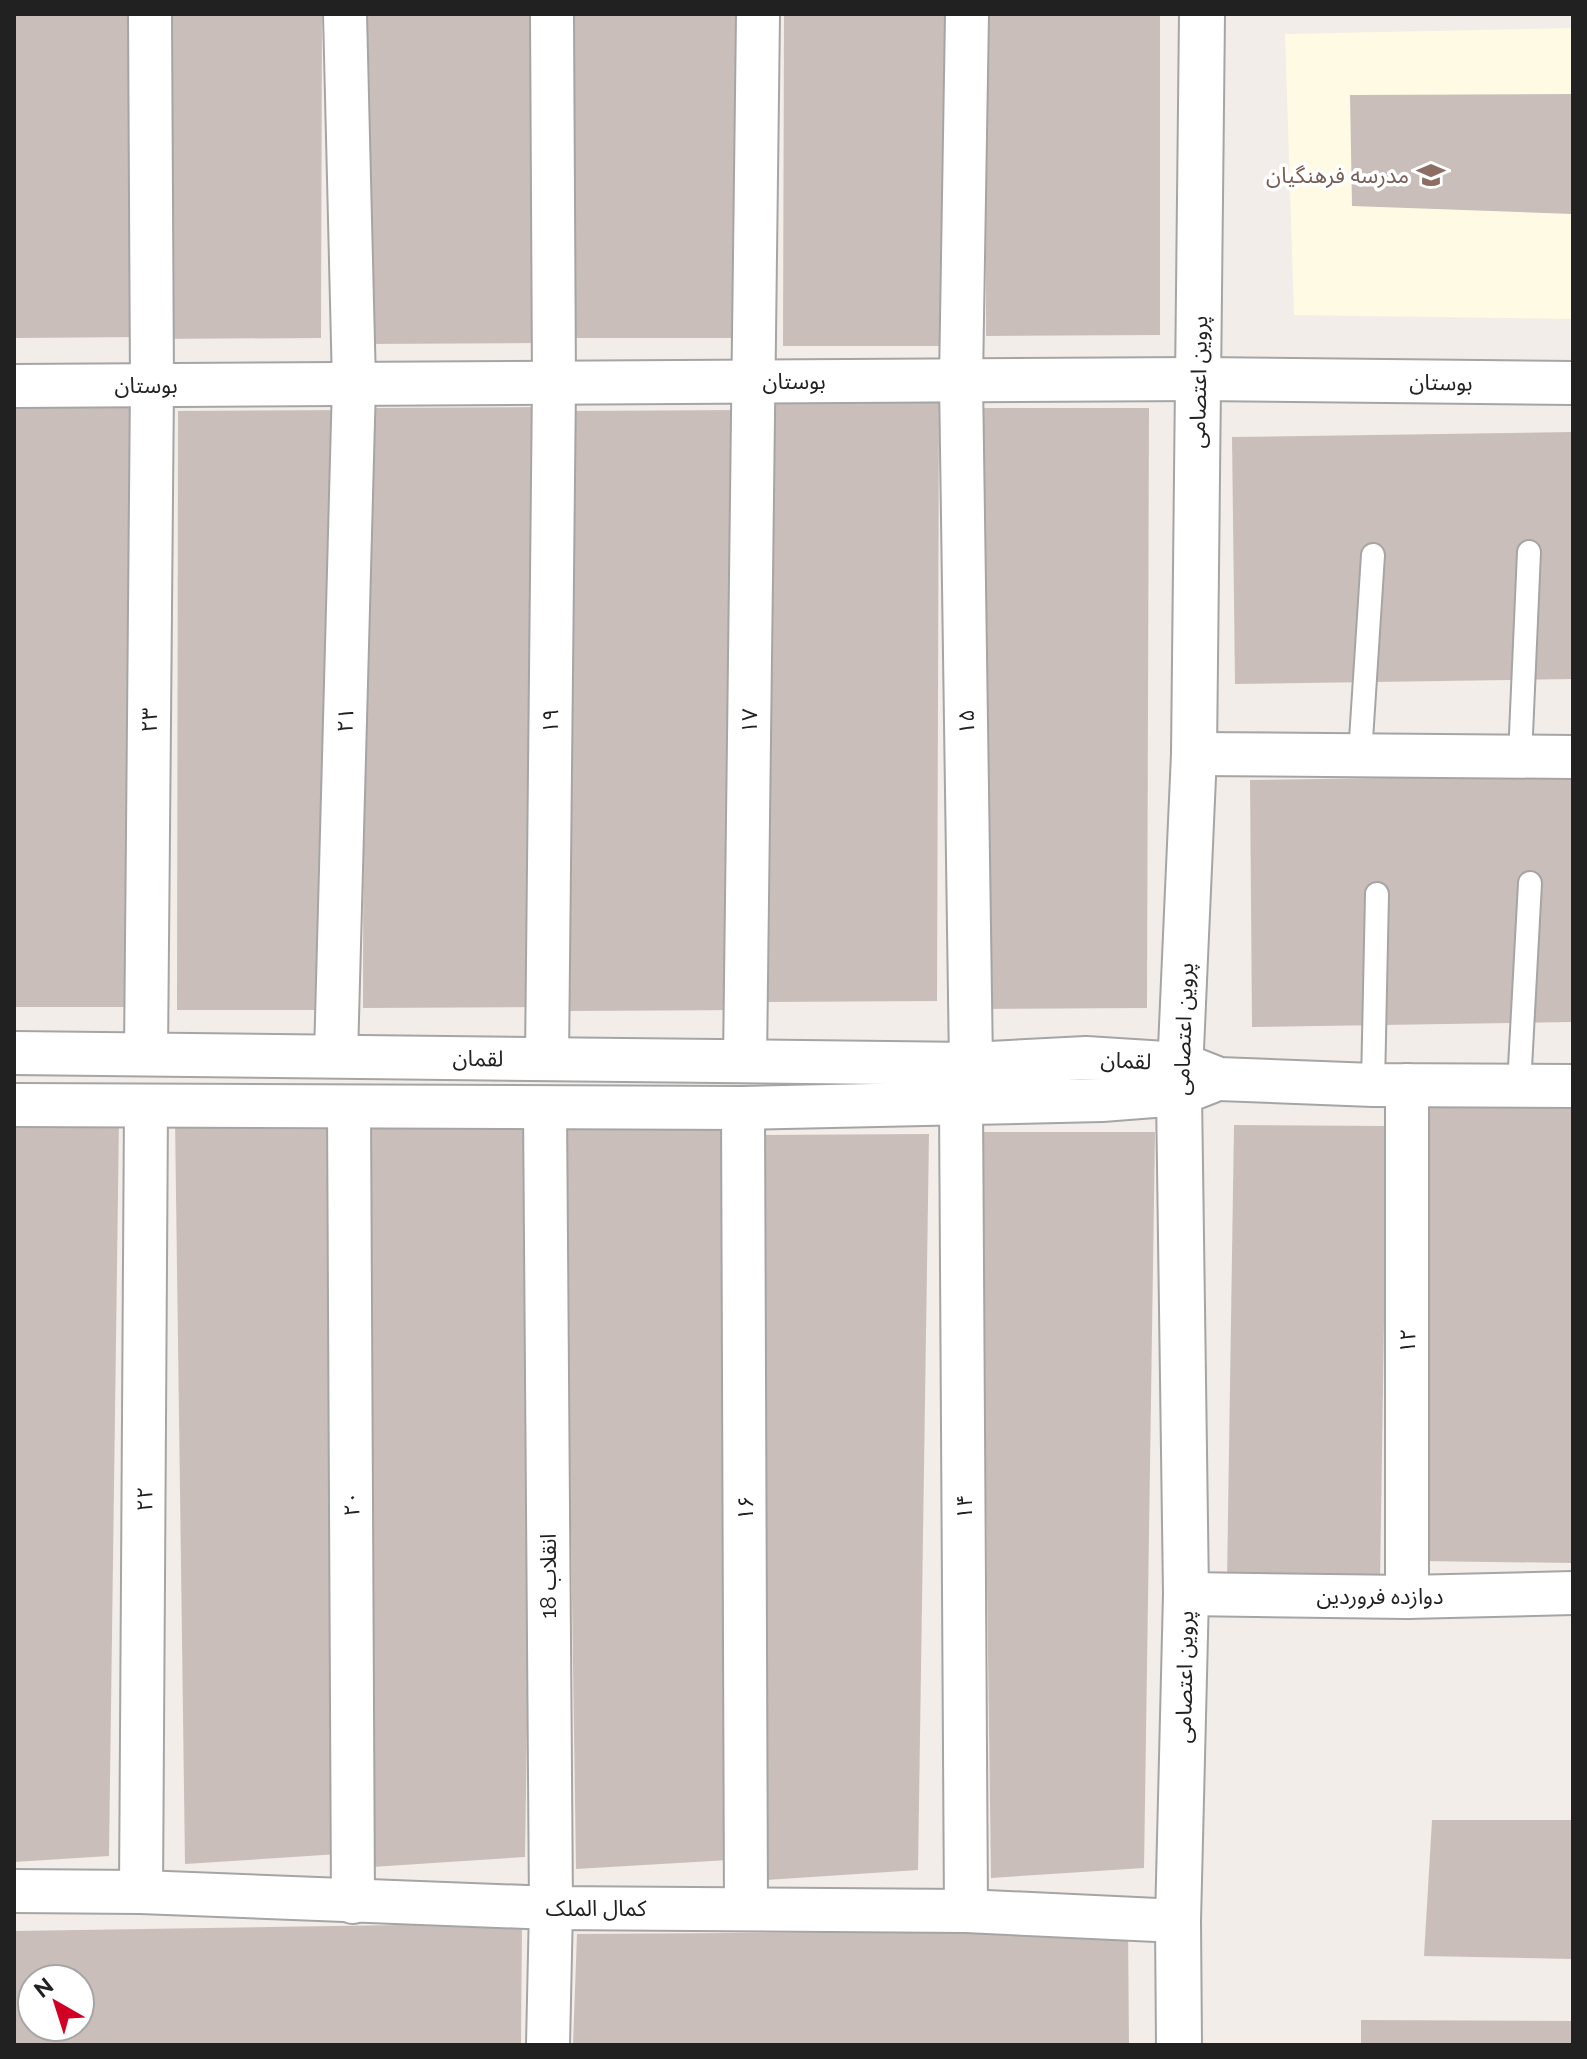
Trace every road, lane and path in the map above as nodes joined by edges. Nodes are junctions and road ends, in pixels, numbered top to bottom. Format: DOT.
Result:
graph roads {
  1 [pos="150,14"];
  2 [pos="345,14"];
  3 [pos="552,14"];
  4 [pos="758,14"];
  5 [pos="967,14"];
  6 [pos="1202,14"];
  7 [pos="1198,379"];
  8 [pos="961,380"];
  9 [pos="753,381"];
  10 [pos="554,383"];
  11 [pos="1573,383"];
  12 [pos="354,384"];
  13 [pos="152,385"];
  14 [pos="14,386"];
  15 [pos="1529,552"];
  16 [pos="1373,555"];
  17 [pos="1194,754"];
  18 [pos="1360,755"];
  19 [pos="1520,757"];
  20 [pos="1573,757"];
  21 [pos="1530,883"];
  22 [pos="1377,894"];
  23 [pos="14,1053"];
  24 [pos="146,1054"];
  25 [pos="336,1056"];
  26 [pos="547,1059"];
  27 [pos="745,1061"];
  28 [pos="1193,1079"];
  29 [pos="966,1084"];
  30 [pos="1390,1085"];
  31 [pos="1519,1086"];
  32 [pos="1573,1086"];
  33 [pos="14,1105"];
  34 [pos="146,1106"];
  35 [pos="349,1107"];
  36 [pos="545,1108"];
  37 [pos="743,1108"];
  38 [pos="1573,1593"];
  39 [pos="1186,1594"];
  40 [pos="1407,1597"];
  41 [pos="14,1891"];
  42 [pos="141,1892"];
  43 [pos="353,1902"];
  44 [pos="551,1908"];
  45 [pos="746,1908"];
  46 [pos="966,1911"];
  47 [pos="1178,1921"];
  48 [pos="548,2045"];
  49 [pos="1179,2045"];
  1 -- 13 [label="street, ۲۳"];
  2 -- 12 [label="street"];
  3 -- 10 [label="street"];
  4 -- 9 [label="street, ۱۷"];
  5 -- 8 [label="street"];
  6 -- 7 [label="street, پروین اعتصامی"];
  7 -- 8 [label="street, بوستان"];
  7 -- 11 [label="street, بوستان"];
  7 -- 17 [label="street, پروین اعتصامی"];
  8 -- 9 [label="street, بوستان"];
  8 -- 29 [label="street, ۱۵"];
  9 -- 10 [label="street, بوستان"];
  9 -- 27 [label="street, ۱۷"];
  10 -- 12 [label="street, بوستان"];
  10 -- 26 [label="street, ۱۹"];
  12 -- 13 [label="street, بوستان"];
  12 -- 25 [label="street, ۲۱"];
  13 -- 14 [label="street, بوستان"];
  13 -- 24 [label="street, ۲۳"];
  15 -- 19 [label="lane"];
  16 -- 18 [label="lane"];
  17 -- 18 [label="street"];
  17 -- 28 [label="street, پروین اعتصامی"];
  18 -- 19 [label="street"];
  19 -- 20 [label="street"];
  21 -- 31 [label="lane"];
  22 -- 30 [label="lane"];
  23 -- 24 [label="street, لقمان"];
  24 -- 25 [label="street, لقمان"];
  25 -- 26 [label="street, لقمان"];
  26 -- 27 [label="street, لقمان"];
  27 -- 29 [label="street, لقمان"];
  28 -- 29 [label="street, لقمان"];
  28 -- 30 [label="street, لقمان"];
  28 -- 39 [label="street, پروین اعتصامی"];
  29 -- 37 [label="street, لقمان"];
  29 -- 46 [label="street, ۱۴"];
  30 -- 31 [label="street, لقمان"];
  30 -- 40 [label="street, ۱۲"];
  31 -- 32 [label="street, لقمان"];
  33 -- 34 [label="street, لقمان"];
  34 -- 35 [label="street, لقمان"];
  34 -- 42 [label="street, ۲۲"];
  35 -- 36 [label="street, لقمان"];
  35 -- 43 [label="street, ۲۰"];
  36 -- 37 [label="street, لقمان"];
  36 -- 44 [label="street, انقلاب 18"];
  37 -- 45 [label="street, ۱۶"];
  38 -- 40 [label="street, دوازده فروردین"];
  39 -- 40 [label="street, دوازده فروردین"];
  39 -- 47 [label="street, پروین اعتصامی"];
  41 -- 42 [label="street, کمال الملک"];
  42 -- 43 [label="street, کمال الملک"];
  43 -- 44 [label="street, کمال الملک"];
  44 -- 45 [label="street, کمال الملک"];
  44 -- 48 [label="street, انقلاب 18"];
  45 -- 46 [label="street, کمال الملک"];
  46 -- 47 [label="street, کمال الملک"];
  47 -- 49 [label="street, پروین اعتصامی"];
}
